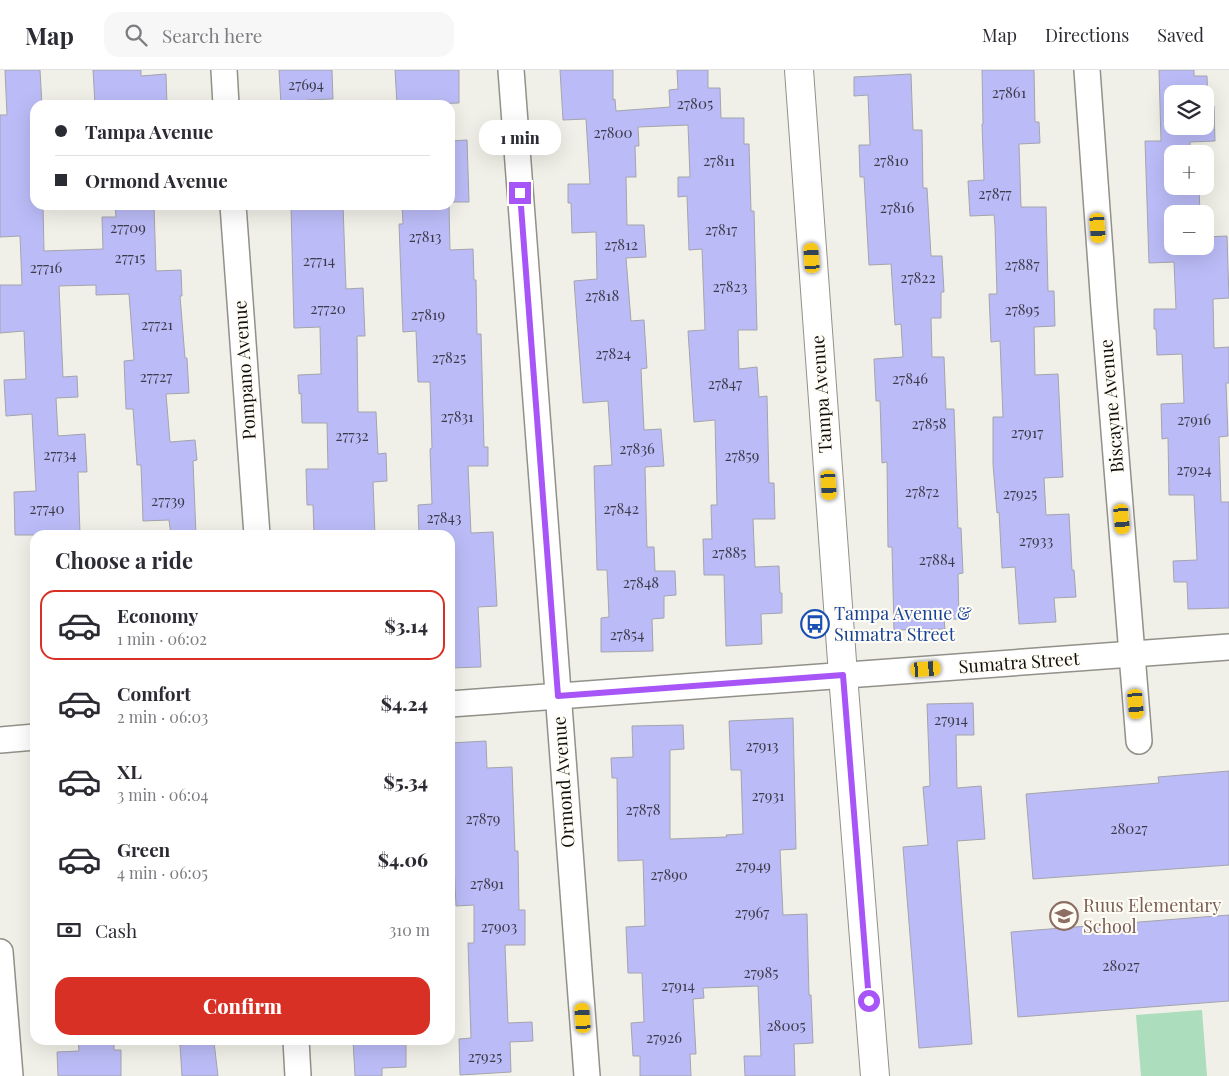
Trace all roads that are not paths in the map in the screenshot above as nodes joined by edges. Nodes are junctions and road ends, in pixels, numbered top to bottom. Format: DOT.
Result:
graph roads {
  1 [pos="224,70"];
  2 [pos="511,70"];
  3 [pos="799,70"];
  4 [pos="1087,70"];
  5 [pos="226,100"];
  6 [pos="233,210"];
  7 [pos="257,530"];
  8 [pos="1229,647"];
  9 [pos="1132,655"];
  10 [pos="843,675"];
  11 [pos="558,696"];
  12 [pos="455,704"];
  13 [pos="30,737"];
  14 [pos="0,740"];
  15 [pos="1139,741"];
  16 [pos="0,952"];
  17 [pos="3,1018"];
  18 [pos="296,1045"];
  19 [pos="10,1076"];
  20 [pos="298,1076"];
  21 [pos="587,1076"];
  22 [pos="875,1076"];
  1 -- 5 [label="street"];
  2 -- 11 [label="street, Ormond Avenue"];
  3 -- 10 [label="street, Tampa Avenue"];
  4 -- 9 [label="street, Biscayne Avenue"];
  6 -- 7 [label="street, Pompano Avenue"];
  8 -- 9 [label="street, Sumatra Street"];
  9 -- 10 [label="street, Sumatra Street"];
  9 -- 15 [label="street, Biscayne Avenue"];
  10 -- 11 [label="street, Sumatra Street"];
  10 -- 22 [label="street, Tampa Avenue"];
  11 -- 12 [label="street, Sumatra Street"];
  11 -- 21 [label="street, Ormond Avenue"];
  13 -- 14 [label="street"];
  16 -- 17 [label="street"];
  17 -- 19 [label="street"];
  18 -- 20 [label="street"];
}
